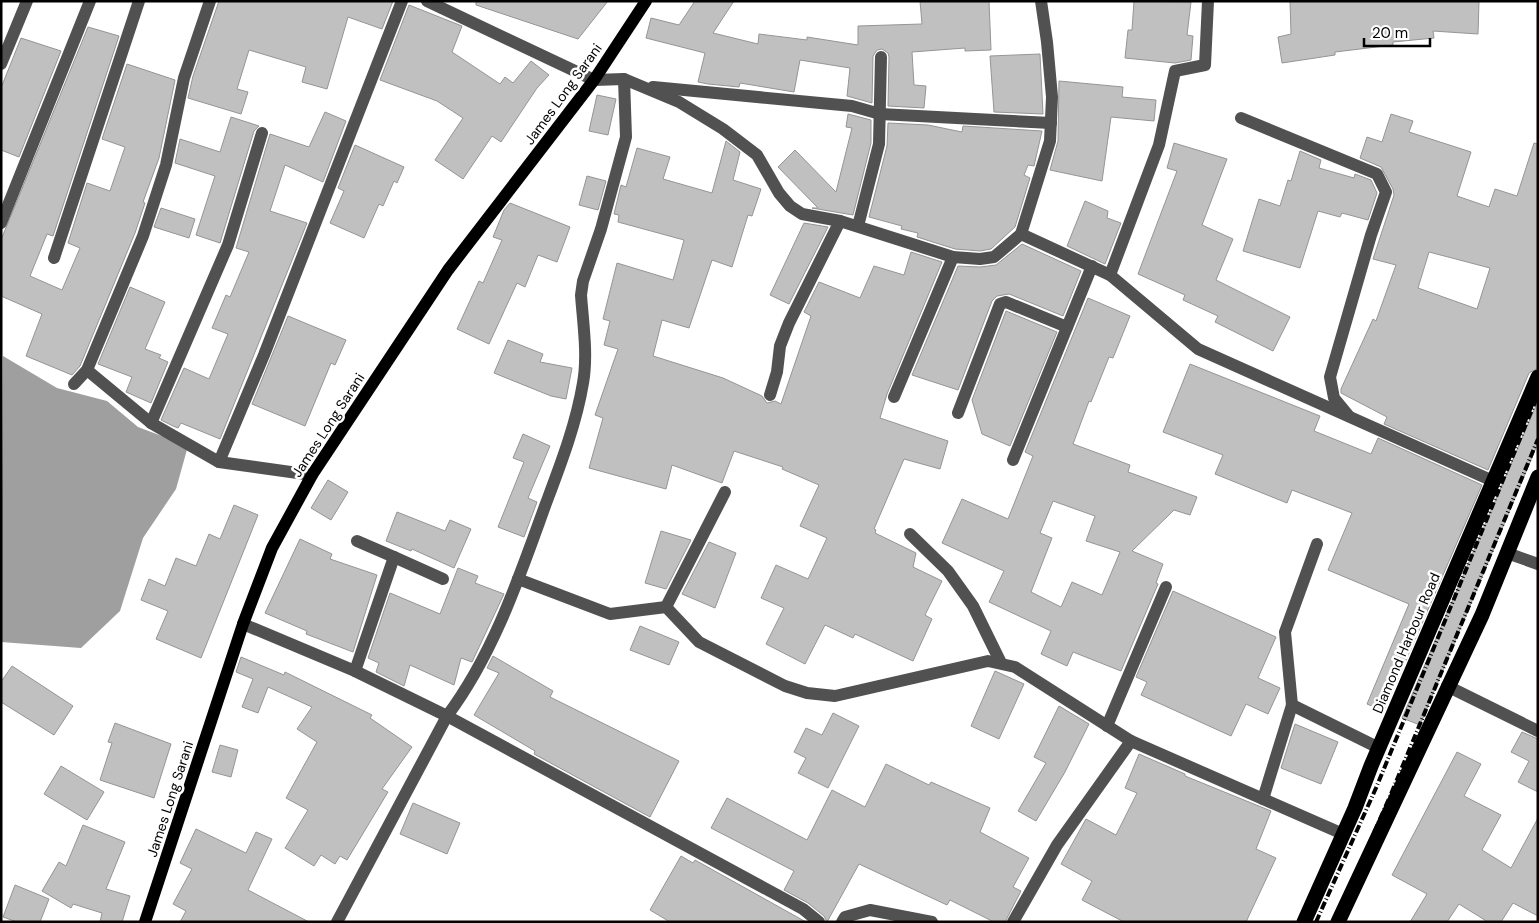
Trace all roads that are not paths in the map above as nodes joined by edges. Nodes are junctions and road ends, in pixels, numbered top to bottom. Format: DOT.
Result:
graph roads {
  1 [pos="27,1"];
  2 [pos="90,1"];
  3 [pos="139,1"];
  4 [pos="210,1"];
  5 [pos="402,1"];
  6 [pos="427,1"];
  7 [pos="646,1"];
  8 [pos="1041,1"];
  9 [pos="1208,1"];
  10 [pos="452,6"];
  11 [pos="881,57"];
  12 [pos="1,64"];
  13 [pos="624,79"];
  14 [pos="594,80"];
  15 [pos="640,86"];
  16 [pos="880,114"];
  17 [pos="1241,118"];
  18 [pos="1051,123"];
  19 [pos="262,133"];
  20 [pos="840,221"];
  21 [pos="1,223"];
  22 [pos="858,226"];
  23 [pos="1021,234"];
  24 [pos="953,256"];
  25 [pos="54,258"];
  26 [pos="1092,266"];
  27 [pos="1110,275"];
  28 [pos="1067,327"];
  29 [pos="87,370"];
  30 [pos="1538,377"];
  31 [pos="74,384"];
  32 [pos="770,395"];
  33 [pos="894,397"];
  34 [pos="958,413"];
  35 [pos="1349,417"];
  36 [pos="151,423"];
  37 [pos="1013,460"];
  38 [pos="219,462"];
  39 [pos="312,475"];
  40 [pos="1538,477"];
  41 [pos="1494,481"];
  42 [pos="725,492"];
  43 [pos="910,534"];
  44 [pos="357,541"];
  45 [pos="1318,544"];
  46 [pos="1508,553"];
  47 [pos="394,557"];
  48 [pos="1538,564"];
  49 [pos="443,578"];
  50 [pos="518,579"];
  51 [pos="1166,587"];
  52 [pos="666,607"];
  53 [pos="243,624"];
  54 [pos="1001,663"];
  55 [pos="355,670"];
  56 [pos="1447,686"];
  57 [pos="1292,705"];
  58 [pos="447,716"];
  59 [pos="1108,726"];
  60 [pos="1538,731"];
  61 [pos="1131,741"];
  62 [pos="1379,748"];
  63 [pos="1263,799"];
  64 [pos="1344,834"];
  65 [pos="145,922"];
  66 [pos="336,922"];
  67 [pos="819,922"];
  68 [pos="842,922"];
  69 [pos="932,922"];
  70 [pos="1013,922"];
  71 [pos="1304,922"];
  72 [pos="1338,922"];
  1 -- 12 [label="street"];
  2 -- 21 [label="street"];
  3 -- 25 [label="street"];
  4 -- 29 [label="street"];
  5 -- 38 [label="street"];
  6 -- 10 [label="street"];
  7 -- 14 [label="main road, James Long Sarani"];
  8 -- 18 [label="street"];
  9 -- 27 [label="street"];
  10 -- 14 [label="street"];
  11 -- 16 [label="street"];
  13 -- 14 [label="street"];
  13 -- 15 [label="street"];
  13 -- 50 [label="street"];
  14 -- 39 [label="main road, James Long Sarani"];
  15 -- 16 [label="street"];
  15 -- 20 [label="street"];
  16 -- 18 [label="street"];
  16 -- 22 [label="street"];
  17 -- 35 [label="street"];
  18 -- 23 [label="street"];
  19 -- 36 [label="street"];
  20 -- 22 [label="street"];
  20 -- 32 [label="street"];
  22 -- 24 [label="street"];
  23 -- 24 [label="street"];
  23 -- 26 [label="street"];
  24 -- 33 [label="street"];
  26 -- 27 [label="street"];
  26 -- 28 [label="street"];
  27 -- 35 [label="street"];
  28 -- 34 [label="street"];
  28 -- 37 [label="street"];
  29 -- 31 [label="street"];
  29 -- 36 [label="street"];
  30 -- 41 [label="highway, Diamond Harbour Road"];
  35 -- 41 [label="street"];
  36 -- 38 [label="street"];
  38 -- 39 [label="street"];
  39 -- 53 [label="main road, James Long Sarani"];
  40 -- 46 [label="highway"];
  41 -- 62 [label="highway, Diamond Harbour Road"];
  42 -- 52 [label="street"];
  43 -- 54 [label="street"];
  44 -- 47 [label="street"];
  45 -- 57 [label="street"];
  46 -- 48 [label="street"];
  46 -- 56 [label="highway"];
  47 -- 49 [label="street"];
  47 -- 55 [label="street"];
  50 -- 52 [label="street"];
  50 -- 58 [label="street"];
  51 -- 59 [label="street"];
  52 -- 54 [label="street"];
  53 -- 55 [label="street"];
  53 -- 65 [label="main road, James Long Sarani"];
  54 -- 59 [label="street"];
  55 -- 58 [label="street"];
  56 -- 60 [label="street"];
  56 -- 72 [label="highway"];
  57 -- 62 [label="street"];
  57 -- 63 [label="street"];
  58 -- 66 [label="street"];
  58 -- 67 [label="street"];
  59 -- 61 [label="street"];
  61 -- 63 [label="street"];
  61 -- 70 [label="street"];
  62 -- 64 [label="highway, Diamond Harbour Road"];
  63 -- 64 [label="street"];
  64 -- 71 [label="highway, Diamond Harbour Road"];
  68 -- 69 [label="street"];
}
